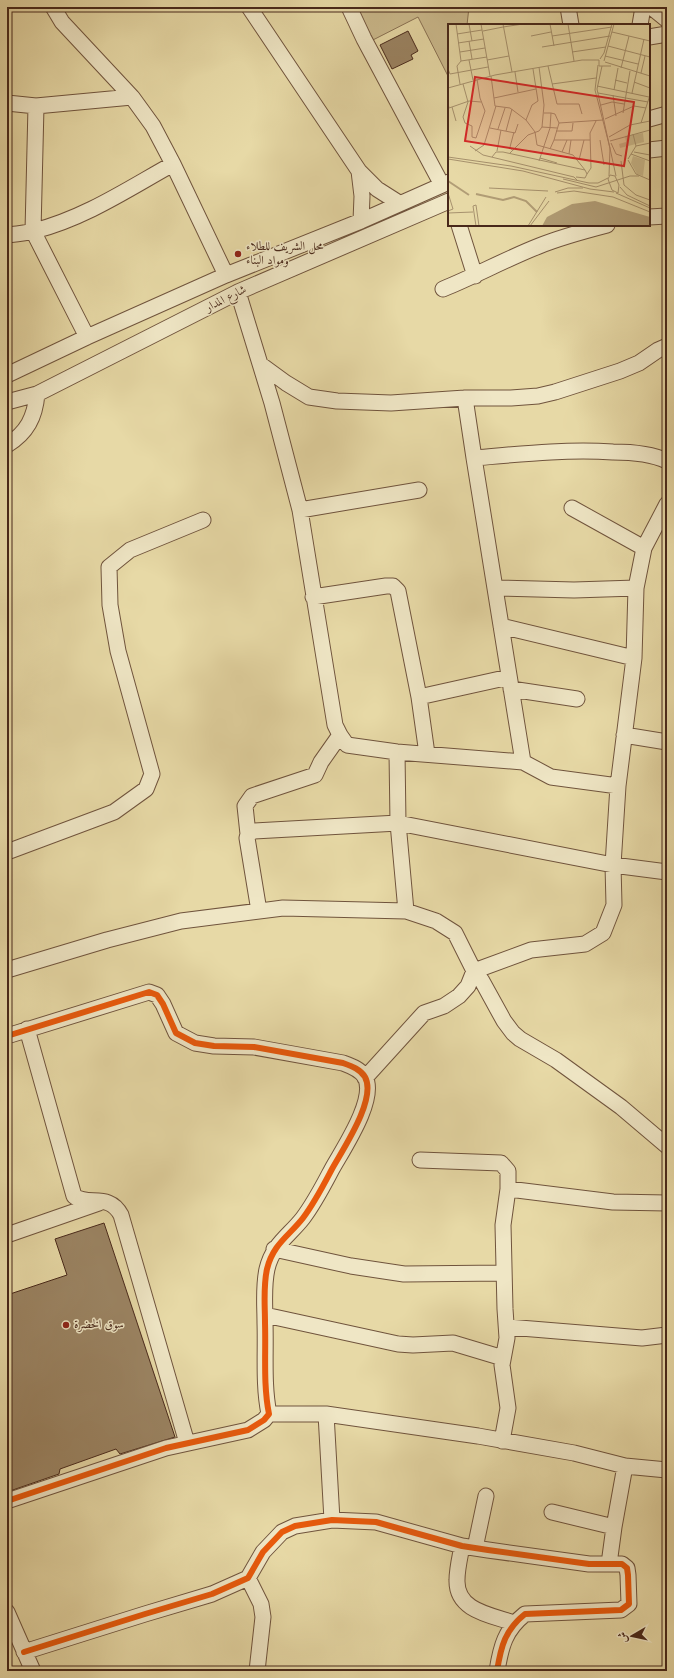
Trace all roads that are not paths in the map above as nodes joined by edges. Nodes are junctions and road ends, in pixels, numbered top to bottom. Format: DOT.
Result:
graph roads {
  1 [pos="53,7"];
  2 [pos="249,7"];
  3 [pos="349,7"];
  4 [pos="643,7"];
  5 [pos="650,7"];
  6 [pos="567,8"];
  7 [pos="667,20"];
  8 [pos="571,24"];
  9 [pos="640,24"];
  10 [pos="667,34"];
  11 [pos="650,36"];
  12 [pos="132,97"];
  13 [pos="7,103"];
  14 [pos="36,106"];
  15 [pos="650,110"];
  16 [pos="667,110"];
  17 [pos="667,114"];
  18 [pos="650,119"];
  19 [pos="667,148"];
  20 [pos="650,150"];
  21 [pos="173,164"];
  22 [pos="359,171"];
  23 [pos="446,184"];
  24 [pos="448,201"];
  25 [pos="399,203"];
  26 [pos="667,216"];
  27 [pos="650,217"];
  28 [pos="360,221"];
  29 [pos="459,226"];
  30 [pos="604,226"];
  31 [pos="33,231"];
  32 [pos="7,235"];
  33 [pos="226,275"];
  34 [pos="475,276"];
  35 [pos="443,289"];
  36 [pos="238,292"];
  37 [pos="86,336"];
  38 [pos="667,346"];
  39 [pos="260,364"];
  40 [pos="7,375"];
  41 [pos="37,394"];
  42 [pos="465,398"];
  43 [pos="7,402"];
  44 [pos="7,445"];
  45 [pos="474,458"];
  46 [pos="667,461"];
  47 [pos="419,490"];
  48 [pos="667,504"];
  49 [pos="572,508"];
  50 [pos="300,510"];
  51 [pos="203,520"];
  52 [pos="644,548"];
  53 [pos="496,588"];
  54 [pos="636,588"];
  55 [pos="313,597"];
  56 [pos="502,626"];
  57 [pos="634,658"];
  58 [pos="510,683"];
  59 [pos="419,697"];
  60 [pos="577,699"];
  61 [pos="340,735"];
  62 [pos="624,735"];
  63 [pos="667,742"];
  64 [pos="397,752"];
  65 [pos="427,754"];
  66 [pos="523,762"];
  67 [pos="618,786"];
  68 [pos="398,823"];
  69 [pos="248,834"];
  70 [pos="7,852"];
  71 [pos="613,865"];
  72 [pos="667,872"];
  73 [pos="259,911"];
  74 [pos="406,911"];
  75 [pos="7,970"];
  76 [pos="474,971"];
  77 [pos="27,1029"];
  78 [pos="7,1036"];
  79 [pos="365,1078"];
  80 [pos="667,1146"];
  81 [pos="420,1160"];
  82 [pos="508,1189"];
  83 [pos="104,1202"];
  84 [pos="667,1203"];
  85 [pos="7,1235"];
  86 [pos="274,1249"];
  87 [pos="504,1273"];
  88 [pos="265,1315"];
  89 [pos="507,1327"];
  90 [pos="667,1335"];
  91 [pos="503,1358"];
  92 [pos="269,1414"];
  93 [pos="326,1414"];
  94 [pos="502,1442"];
  95 [pos="187,1443"];
  96 [pos="624,1466"];
  97 [pos="667,1470"];
  98 [pos="486,1496"];
  99 [pos="7,1501"];
  100 [pos="552,1512"];
  101 [pos="332,1520"];
  102 [pos="614,1527"];
  103 [pos="468,1547"];
  104 [pos="609,1564"];
  105 [pos="248,1578"];
  106 [pos="7,1612"];
  107 [pos="514,1623"];
  108 [pos="24,1652"];
  109 [pos="33,1671"];
  110 [pos="257,1671"];
  111 [pos="497,1671"];
  1 -- 12 [label="street"];
  2 -- 22 [label="street"];
  3 -- 23 [label="street"];
  4 -- 9 [label="street"];
  5 -- 7 [label="street"];
  6 -- 8 [label="street"];
  10 -- 11 [label="street"];
  12 -- 14 [label="street"];
  12 -- 21 [label="street"];
  13 -- 14 [label="street"];
  14 -- 31 [label="street"];
  15 -- 16 [label="street"];
  17 -- 18 [label="street"];
  19 -- 20 [label="street"];
  21 -- 31 [label="street"];
  21 -- 33 [label="street"];
  22 -- 25 [label="street"];
  22 -- 28 [label="street"];
  23 -- 25 [label="street, شارع المدار"];
  24 -- 36 [label="street, شارع المدار"];
  25 -- 28 [label="street, شارع المدار"];
  26 -- 27 [label="street"];
  28 -- 33 [label="street, شارع المدار"];
  29 -- 34 [label="street"];
  30 -- 34 [label="street"];
  31 -- 32 [label="street"];
  31 -- 37 [label="street"];
  33 -- 37 [label="street, شارع المدار"];
  34 -- 35 [label="street"];
  36 -- 39 [label="street"];
  36 -- 41 [label="street, شارع المدار"];
  37 -- 40 [label="street, شارع المدار"];
  38 -- 42 [label="street"];
  39 -- 42 [label="street"];
  39 -- 50 [label="street"];
  41 -- 43 [label="street, شارع المدار"];
  41 -- 44 [label="street"];
  42 -- 45 [label="street"];
  45 -- 46 [label="street"];
  45 -- 53 [label="street"];
  47 -- 50 [label="street"];
  48 -- 52 [label="street"];
  49 -- 52 [label="street"];
  50 -- 55 [label="street"];
  51 -- 70 [label="street"];
  52 -- 54 [label="street"];
  53 -- 54 [label="street"];
  53 -- 56 [label="street"];
  54 -- 57 [label="street"];
  55 -- 59 [label="street"];
  55 -- 61 [label="street"];
  56 -- 57 [label="street"];
  56 -- 58 [label="street"];
  57 -- 62 [label="street"];
  58 -- 59 [label="street"];
  58 -- 60 [label="street"];
  58 -- 66 [label="street"];
  59 -- 65 [label="street"];
  61 -- 64 [label="street"];
  61 -- 69 [label="street"];
  62 -- 63 [label="street"];
  62 -- 67 [label="street"];
  64 -- 65 [label="street"];
  64 -- 68 [label="street"];
  65 -- 66 [label="street"];
  66 -- 67 [label="street"];
  67 -- 71 [label="street"];
  68 -- 69 [label="street"];
  68 -- 71 [label="street"];
  68 -- 74 [label="street"];
  69 -- 73 [label="street"];
  71 -- 72 [label="street"];
  71 -- 76 [label="street"];
  73 -- 74 [label="street"];
  73 -- 75 [label="street"];
  74 -- 76 [label="street"];
  76 -- 79 [label="street"];
  76 -- 80 [label="street"];
  77 -- 78 [label="street"];
  77 -- 79 [label="street"];
  77 -- 83 [label="street"];
  79 -- 86 [label="street"];
  81 -- 82 [label="street"];
  82 -- 84 [label="street"];
  82 -- 87 [label="street"];
  83 -- 85 [label="street"];
  83 -- 95 [label="street"];
  86 -- 87 [label="street"];
  86 -- 88 [label="street"];
  87 -- 89 [label="street"];
  88 -- 91 [label="street"];
  88 -- 92 [label="street"];
  89 -- 90 [label="street"];
  89 -- 91 [label="street"];
  91 -- 94 [label="street"];
  92 -- 93 [label="street"];
  92 -- 95 [label="street"];
  93 -- 94 [label="street"];
  93 -- 101 [label="street"];
  94 -- 96 [label="street"];
  95 -- 99 [label="street"];
  96 -- 97 [label="street"];
  96 -- 102 [label="street"];
  98 -- 103 [label="street"];
  100 -- 102 [label="street"];
  101 -- 103 [label="street"];
  101 -- 105 [label="street"];
  102 -- 104 [label="street"];
  103 -- 104 [label="street"];
  103 -- 107 [label="street"];
  104 -- 107 [label="street"];
  105 -- 108 [label="street"];
  105 -- 110 [label="street"];
  106 -- 108 [label="street"];
  107 -- 111 [label="street"];
  108 -- 109 [label="street"];
}
